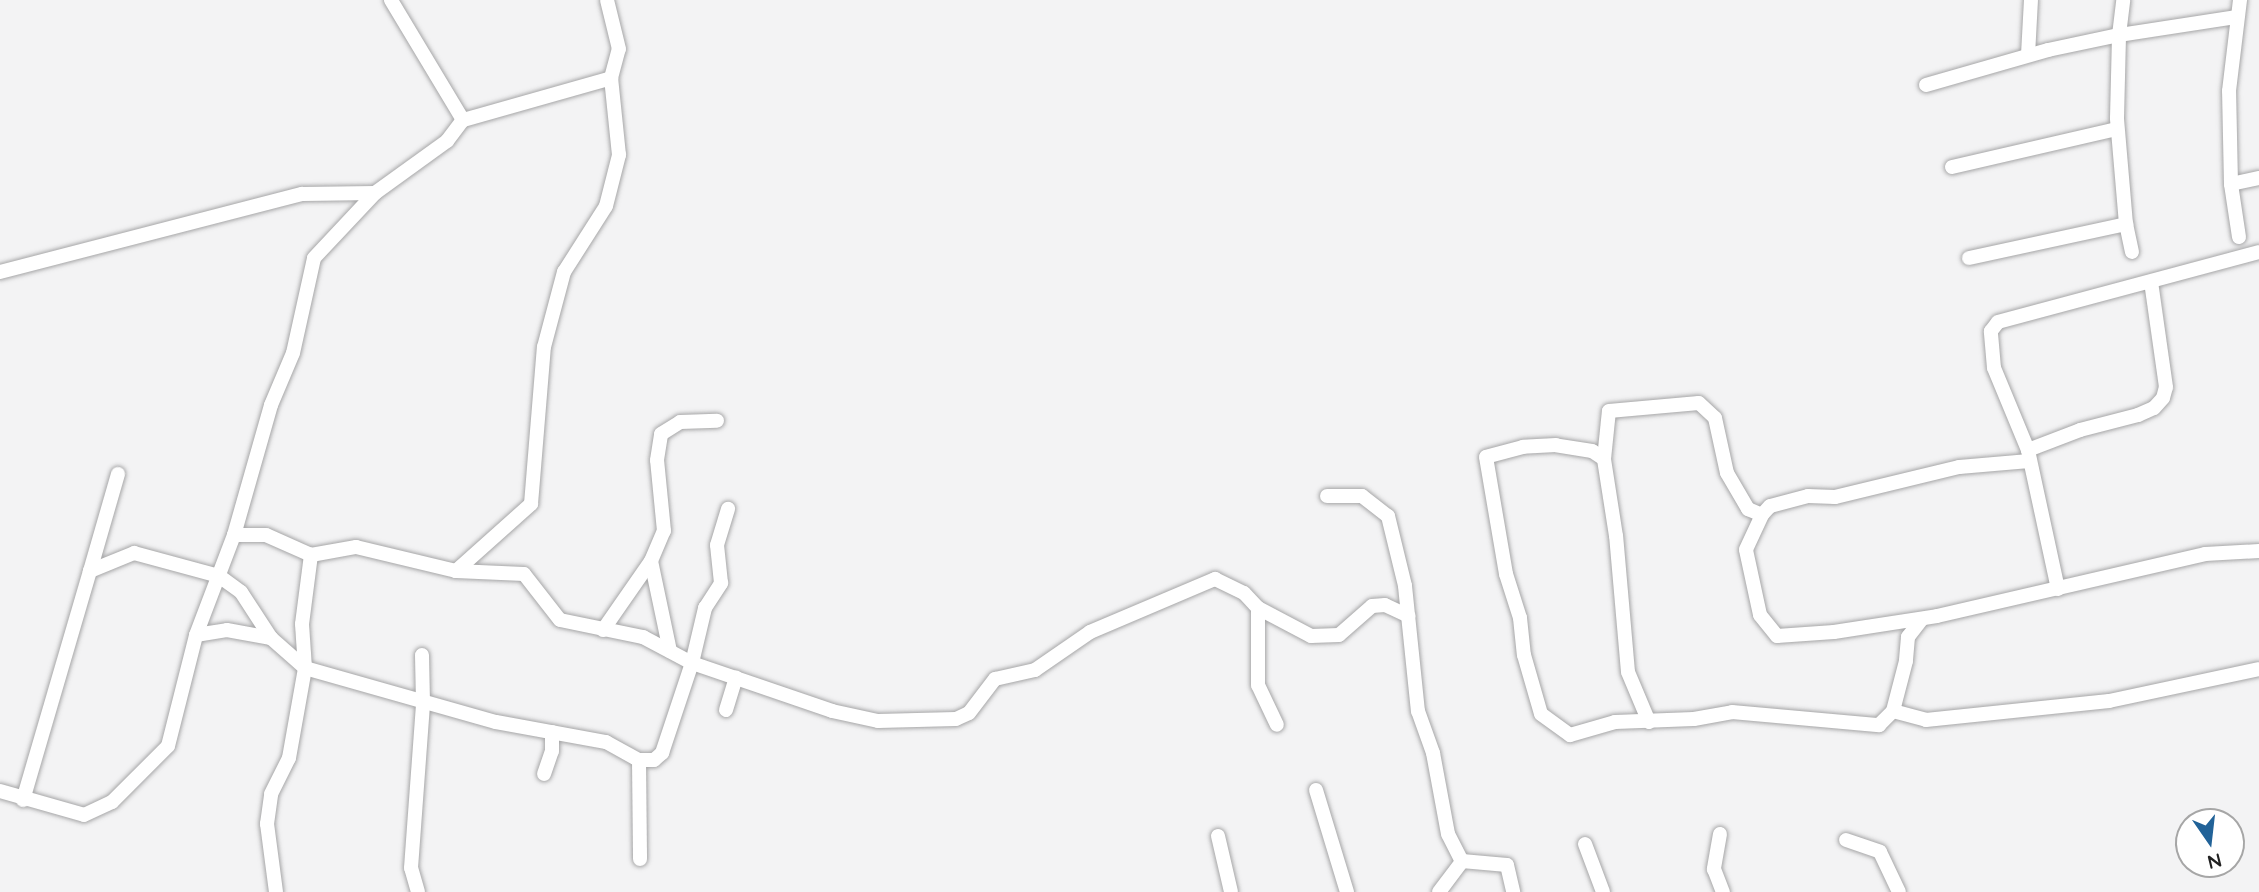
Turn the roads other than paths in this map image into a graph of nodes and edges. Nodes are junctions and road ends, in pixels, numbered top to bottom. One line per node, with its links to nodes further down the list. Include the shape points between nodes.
1 (391, 0): 11 (street)
2 (607, 0): 9 (street, via 619,49)
3 (2031, 0): 8 (street)
4 (2123, 0): 7 (street)
5 (2240, 0): 6 (street)
6 (2237, 17): 7 (street); 15 (street, via 2229,91)
7 (2119, 35): 8 (street); 12 (street)
8 (2028, 55): 10 (street)
9 (611, 78): 11 (street); 36 (street, via 619,155 606,206 564,272 544,347 531,504)
10 (1926, 85)
11 (463, 120): 16 (street, via 447,141)
12 (2118, 129): 13 (street); 17 (street)
13 (1952, 167)
14 (2259, 178): 15 (street)
15 (2231, 184): 18 (street)
16 (375, 193): 22 (street, via 302,194); 31 (street, via 314,258 293,353 271,405)
17 (2126, 224): 19 (street); 21 (street)
18 (2239, 237)
19 (2132, 252)
20 (2259, 252): 23 (street)
21 (1969, 258)
22 (0, 272)
23 (2151, 282): 25 (street, via 2164,398 2138,415 2080,430); 25 (street, via 1998,322 1991,331 1994,368)
24 (717, 422): 34 (street, via 680,422 661,434 657,460 664,531)
25 (2029, 455): 30 (street, via 1835,497 1808,496 1770,506); 38 (street)
26 (1604, 459): 30 (street, via 1609,411 1699,403 1714,418 1727,472 1748,509); 54 (street, via 1628,672); 54 (street, via 1592,451 1556,446 1523,447 1486,457 1506,574 1541,714 1570,735 1615,722)
27 (118, 474): 35 (street)
28 (1327, 495): 40 (street, via 1362,496 1388,516)
29 (729, 509): 47 (street, via 717,545 721,583 705,608)
30 (1762, 515): 41 (street, via 1746,550 1760,615 1777,636)
31 (234, 535): 33 (street, via 266,535); 37 (street)
32 (2259, 551): 38 (street, via 2205,554)
33 (311, 555): 36 (street, via 356,547); 48 (street, via 302,624)
34 (651, 561): 42 (street); 45 (street)
35 (90, 570): 37 (street, via 134,553); 61 (street)
36 (456, 571): 42 (street, via 524,575 560,620)
37 (219, 576): 43 (street); 44 (street, via 241,592)
38 (2059, 589): 41 (street)
39 (1258, 608): 40 (street, via 1311,636 1339,635 1372,606 1385,605); 50 (street, via 1244,593 1214,579 1090,632 1035,670 995,679 969,713 956,719 878,721 832,711); 55 (street, via 1258,685)
40 (1409, 616): 67 (street, via 1418,711 1433,753 1448,834)
41 (1922, 619): 53 (street, via 1908,637)
42 (603, 630): 45 (street, via 643,637)
43 (196, 635): 44 (street, via 227,630); 61 (street, via 168,746 112,802 84,815)
44 (271, 638): 48 (street)
45 (670, 651): 47 (street)
46 (422, 655): 51 (street)
47 (692, 663): 50 (street); 57 (street, via 663,752 654,760)
48 (306, 668): 51 (street); 68 (street, via 289,758 271,794 267,824)
49 (2259, 669): 53 (street, via 2109,701 1926,720)
50 (736, 678): 52 (street)
51 (424, 703): 56 (street); 69 (street, via 411,868)
52 (726, 710)
53 (1893, 711): 54 (street, via 1879,725 1732,712)
54 (1649, 722)
55 (1277, 725)
56 (552, 732): 57 (street, via 606,742); 58 (street, via 552,751)
57 (639, 760): 66 (street)
58 (544, 774)
59 (1316, 790): 71 (street)
60 (0, 791): 61 (street)
61 (23, 800)
62 (1720, 834): 75 (street, via 1713,869)
63 (1218, 836): 70 (street)
64 (1846, 840): 76 (street, via 1880,852)
65 (1585, 844): 74 (street)
66 (640, 859)
67 (1462, 861): 72 (street); 73 (street, via 1507,865)
68 (276, 892)
69 (418, 892)
70 (1231, 892)
71 (1348, 892)
72 (1438, 892)
73 (1513, 892)
74 (1603, 892)
75 (1723, 892)
76 (1899, 892)

